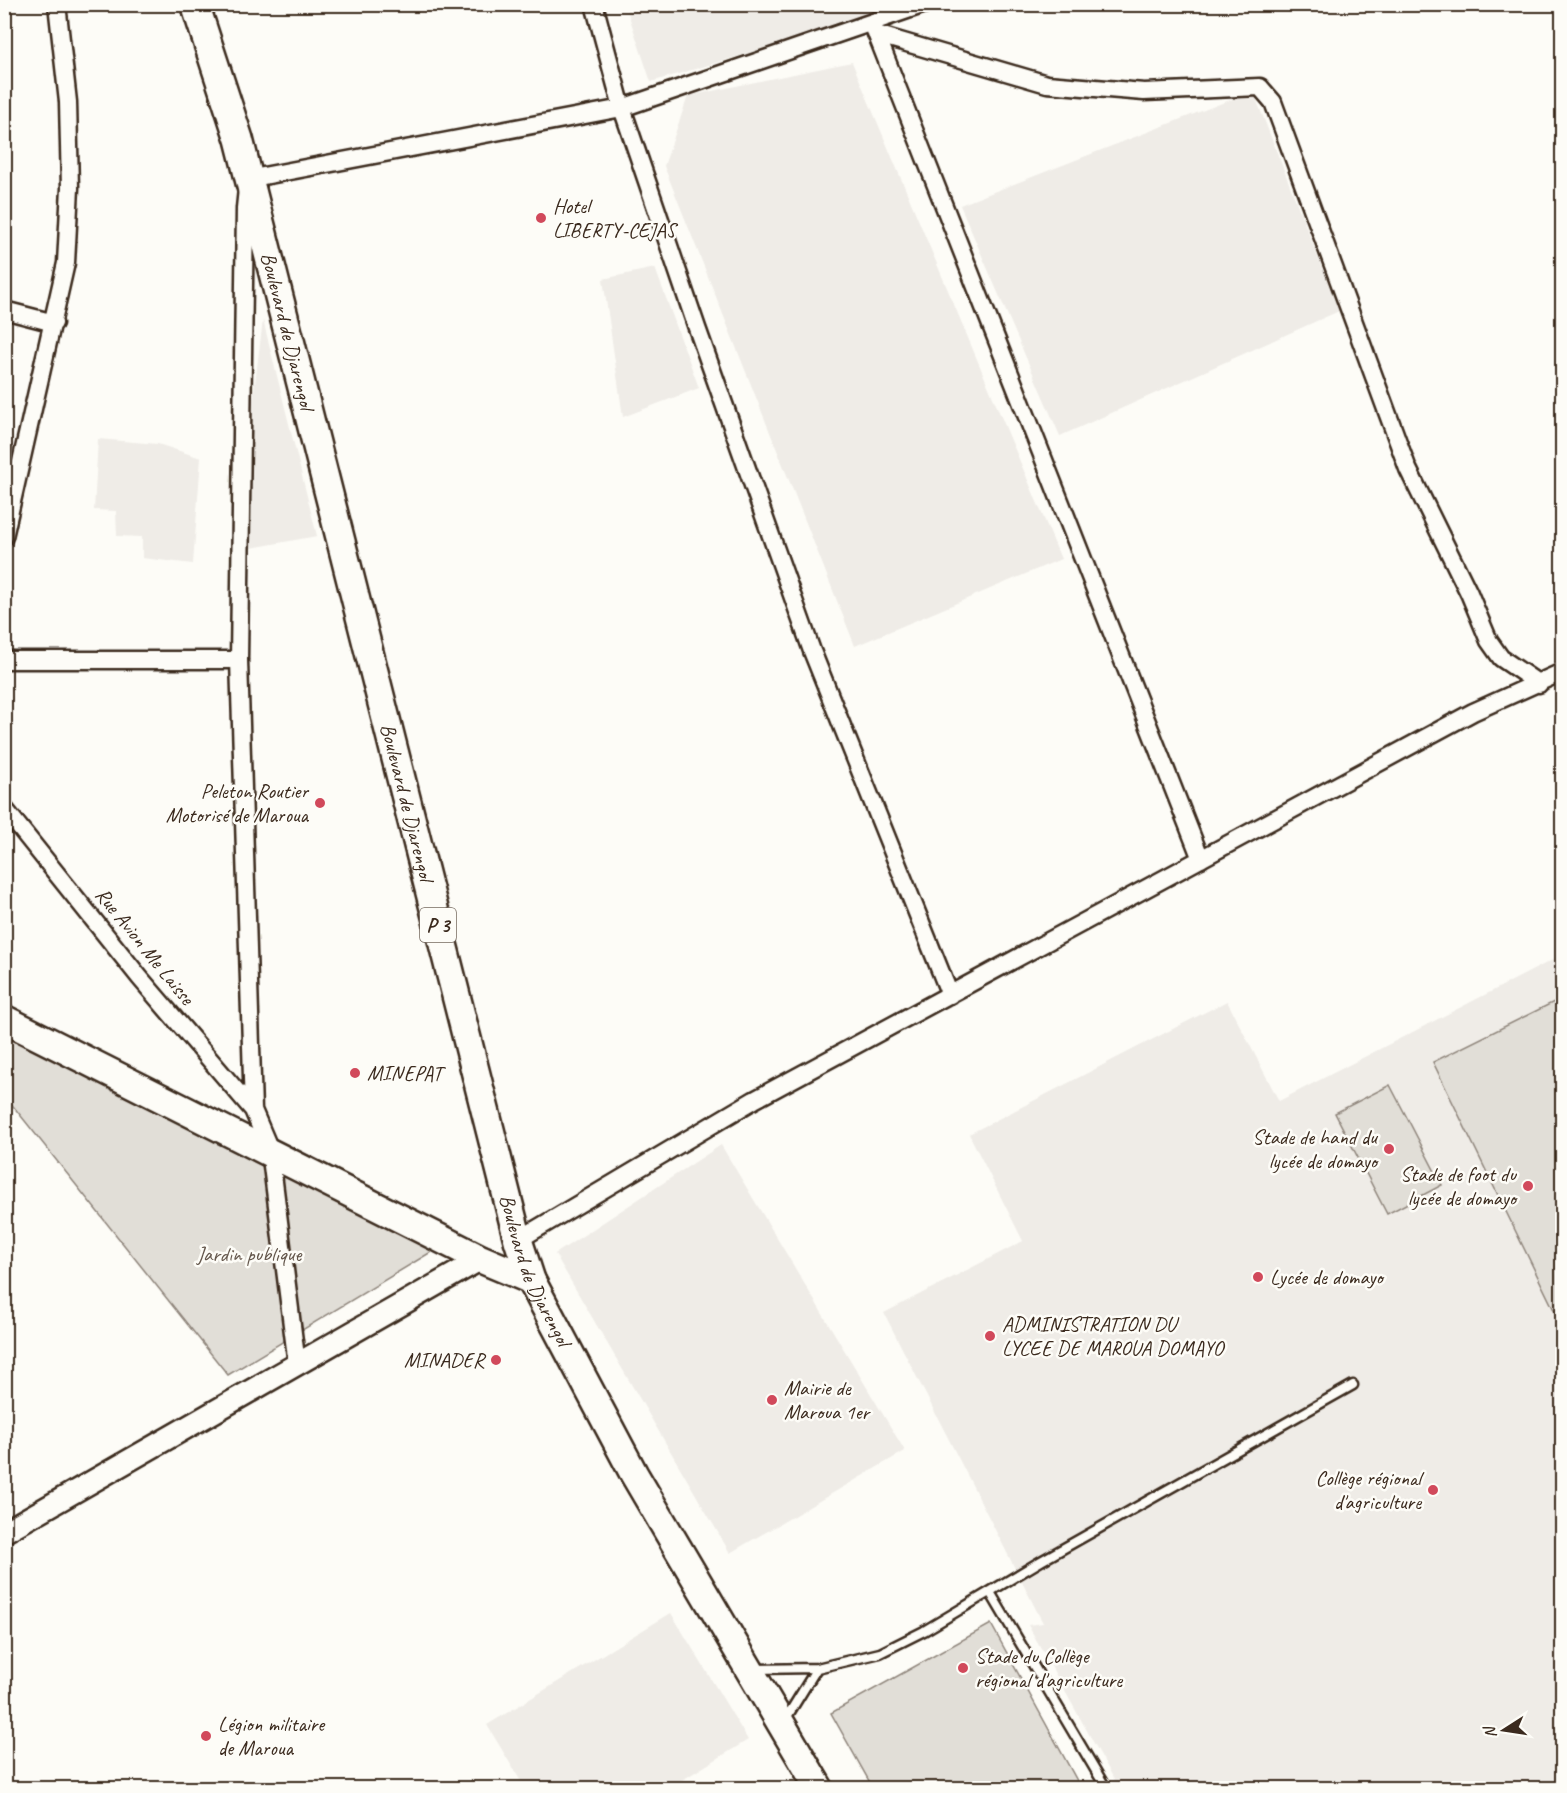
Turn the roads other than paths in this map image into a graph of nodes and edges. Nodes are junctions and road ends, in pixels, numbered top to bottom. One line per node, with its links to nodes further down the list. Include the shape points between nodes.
1 (57, 4): 9 (street, via 68,102 70,188 66,263)
2 (195, 4): 7 (main road, Boulevard de Djarengol / P 3, via 239,138)
3 (594, 4): 6 (street)
4 (925, 4): 5 (street)
5 (874, 28): 6 (street); 14 (street, via 1047,84 1144,92 1260,87 1273,102 1408,469 1432,522 1501,658); 16 (street)
6 (622, 108): 7 (street); 17 (street, via 812,651)
7 (248, 179): 12 (street); 21 (main road, Boulevard de Djarengol / P 3)
8 (4, 310): 9 (street)
9 (54, 323): 10 (street)
10 (4, 537)
11 (4, 660): 12 (street)
12 (239, 660): 19 (street)
13 (1563, 672): 14 (street)
14 (1539, 684): 16 (street, via 1473,712)
15 (4, 808): 19 (street, Rue Avion Me Laisse, via 140,978)
16 (1201, 859): 17 (street)
17 (950, 995): 21 (street, via 754,1100)
18 (4, 1019): 20 (main road)
19 (253, 1110): 20 (street)
20 (270, 1150): 22 (main road); 24 (street)
21 (518, 1240): 23 (main road, Boulevard de Djarengol / P 3)
22 (481, 1259): 23 (main road); 24 (street)
23 (531, 1280): 29 (main road, Boulevard de Djarengol / P 3, via 634,1474)
24 (297, 1365): 26 (street)
25 (1353, 1385): 27 (lane)
26 (4, 1532)
27 (990, 1592): 28 (lane, via 880,1653); 32 (lane)
28 (817, 1668): 29 (lane); 30 (lane)
29 (748, 1669): 30 (main road, Boulevard de Djarengol / P 3)
30 (782, 1725): 31 (main road, Boulevard de Djarengol / P 3)
31 (819, 1788)
32 (1106, 1788)

